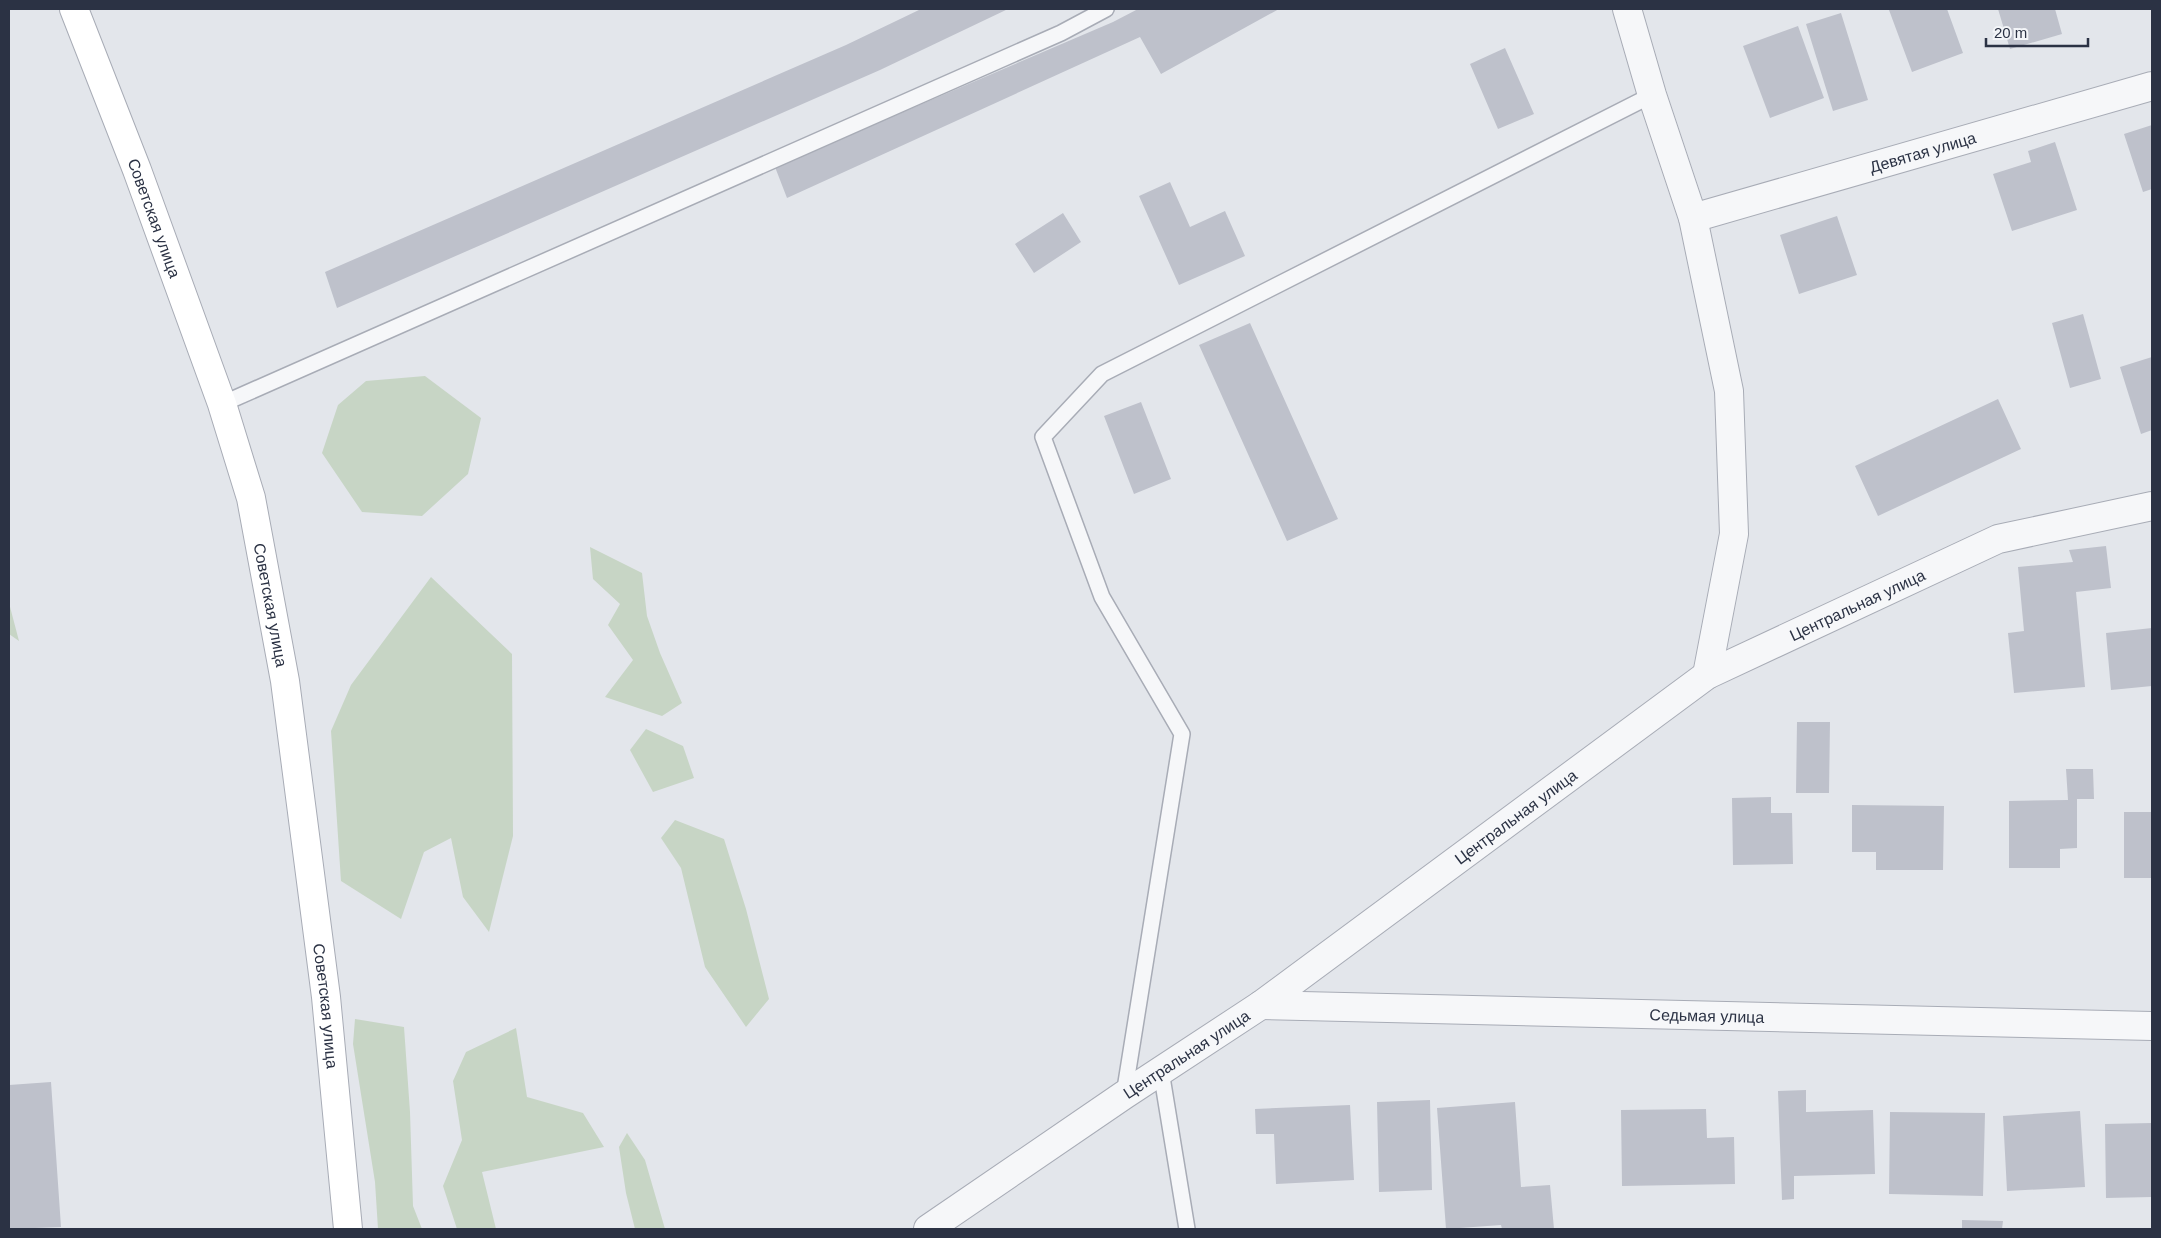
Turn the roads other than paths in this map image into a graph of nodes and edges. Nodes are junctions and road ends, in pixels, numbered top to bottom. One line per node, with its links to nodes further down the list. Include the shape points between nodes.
1 (74, 9): 7 (main road, Советская улица, via 137,170)
2 (1106, 9): 7 (lane, via 1052,37)
3 (1627, 9): 5 (street)
4 (2152, 86): 6 (street, Девятая улица)
5 (1652, 95): 6 (street); 13 (lane, via 1102,374 1043,437 1102,597 1182,734)
6 (1693, 218): 9 (street, via 1729,391 1734,534)
7 (222, 404): 14 (main road, Советская улица, via 252,498 285,681 326,997)
8 (2152, 506): 9 (street, Центральная улица, via 1998,539)
9 (1707, 675): 10 (street, Центральная улица)
10 (1261, 1005): 11 (street, Седьмая улица); 12 (street, Центральная улица)
11 (2152, 1026)
12 (1161, 1071): 13 (street, Центральная улица); 16 (lane)
13 (1124, 1095): 15 (street, Центральная улица)
14 (348, 1229)
15 (928, 1229)
16 (1188, 1229)

